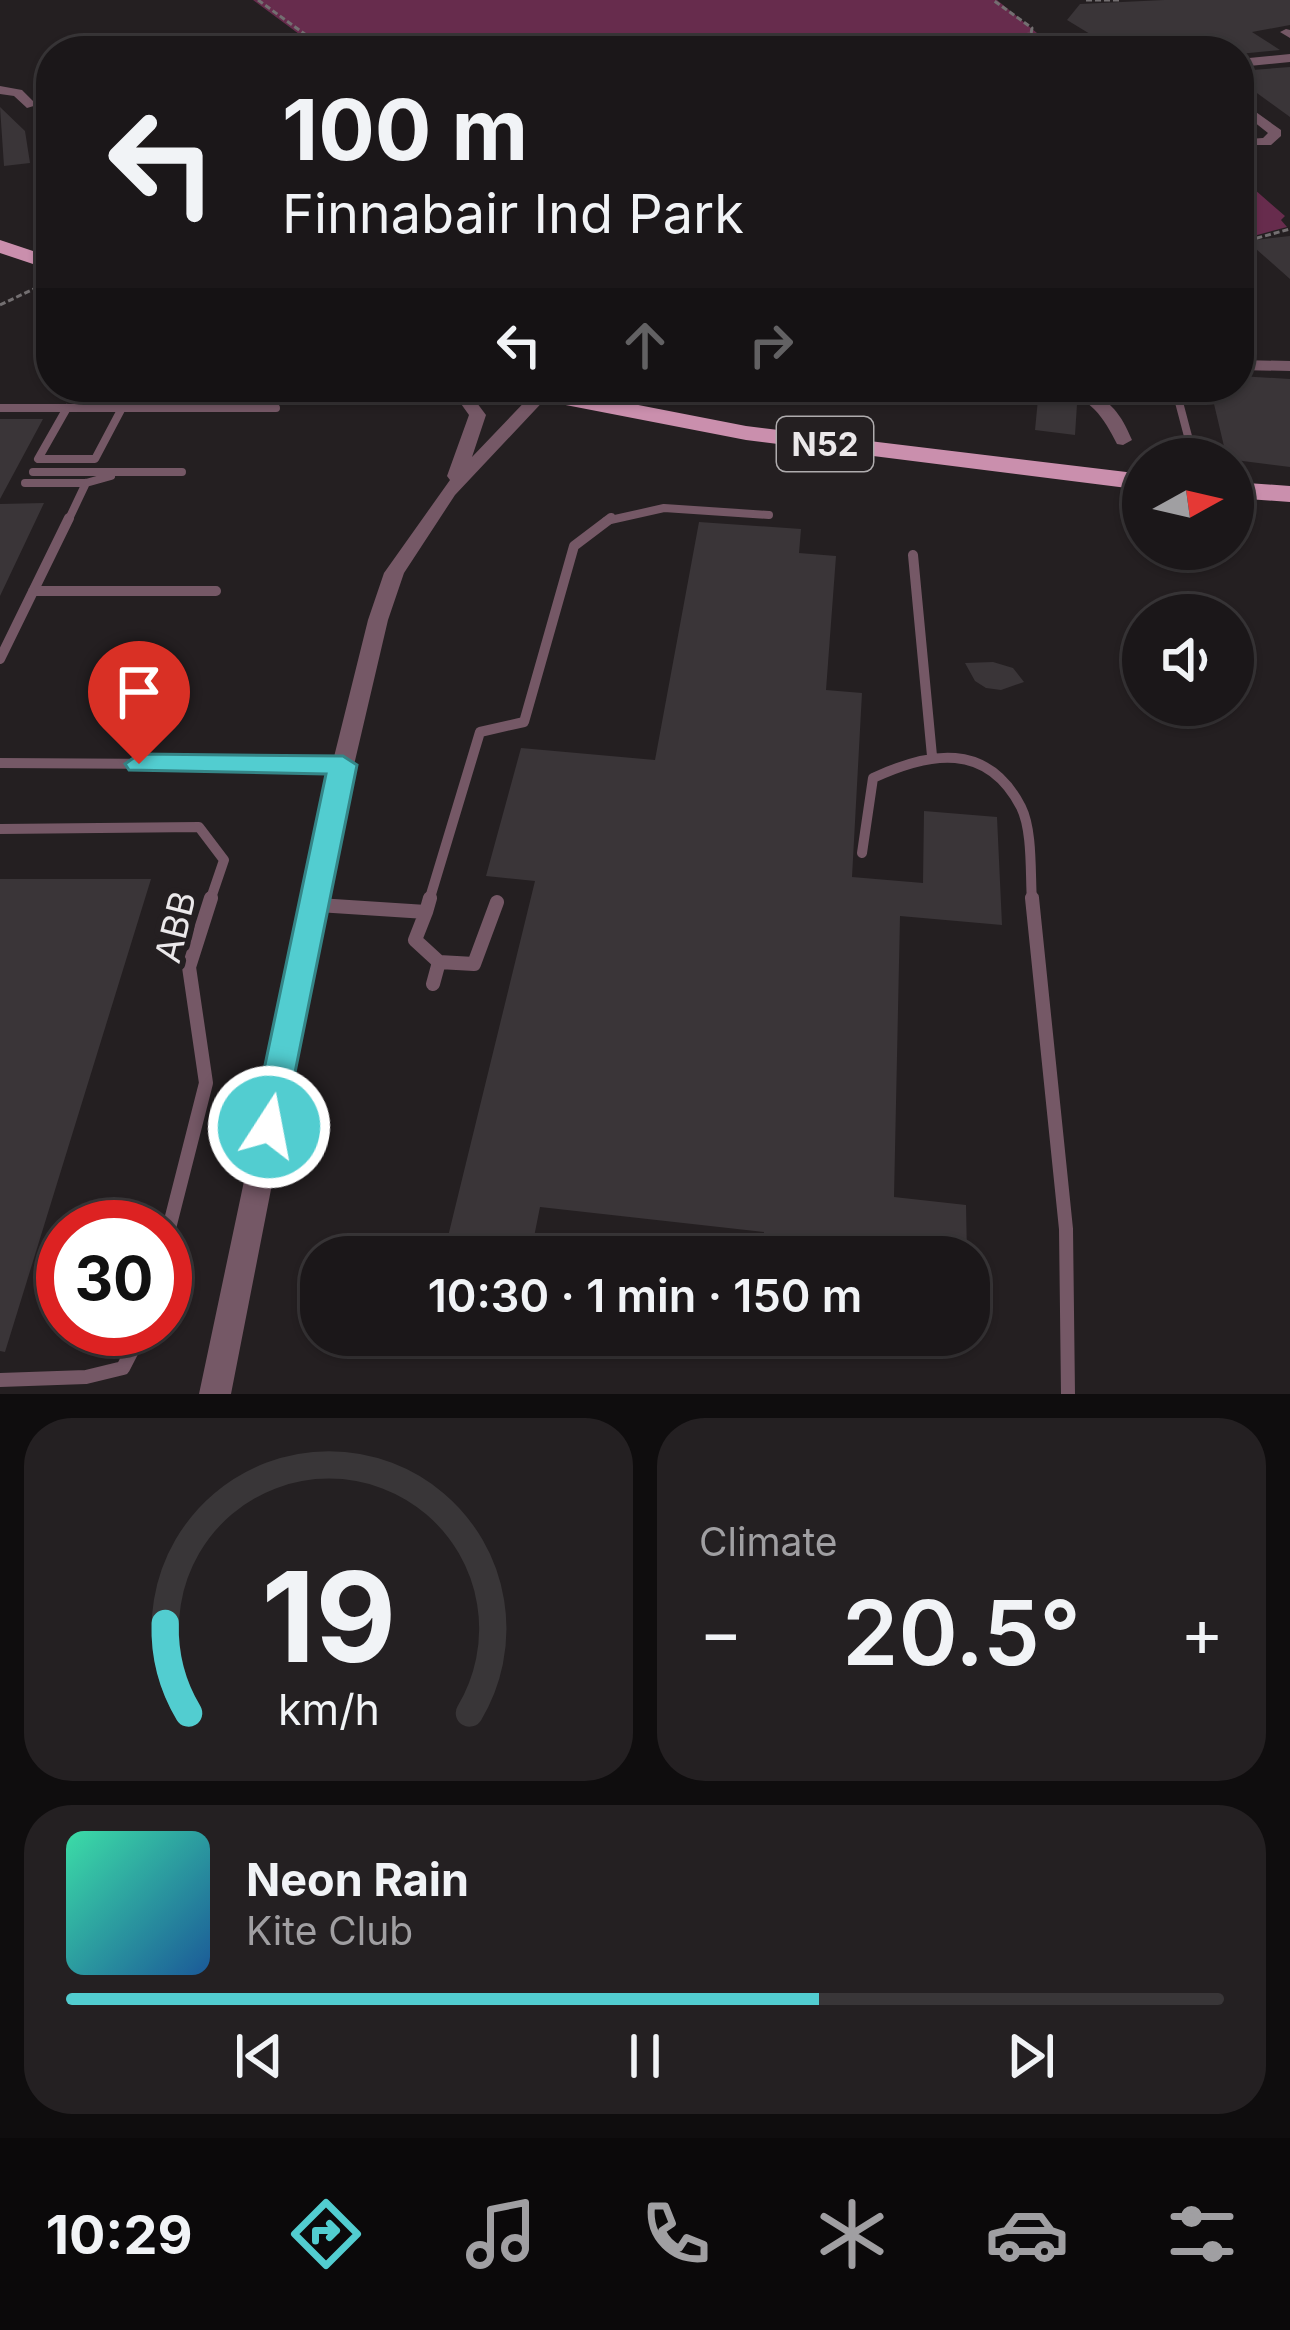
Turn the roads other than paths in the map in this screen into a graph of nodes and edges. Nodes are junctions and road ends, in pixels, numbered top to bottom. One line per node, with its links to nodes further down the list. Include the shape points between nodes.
1 (1290, 58): 2 (street)
2 (1254, 62)
3 (0, 90): 4 (street)
4 (31, 105)
5 (1254, 116): 6 (street, via 1276,133)
6 (1254, 142)
7 (0, 246): 8 (main road)
8 (36, 267)
9 (1254, 365): 10 (street)
10 (1290, 366)
11 (468, 402): 29 (street, via 478,415)
12 (534, 402): 29 (street)
13 (585, 402): 25 (main road, N52, via 768,436)
14 (1098, 402): 20 (street)
15 (1179, 402): 21 (lane)
16 (0, 408): 17 (lane)
17 (67, 408): 18 (lane); 18 (lane, via 38,459 95,459)
18 (122, 408): 19 (lane)
19 (276, 408)
20 (1122, 438)
21 (1188, 438)
22 (33, 472): 23 (lane)
23 (126, 472): 24 (lane); 26 (lane)
24 (182, 472)
25 (1122, 479)
26 (86, 483): 27 (lane); 33 (lane)
27 (25, 484)
28 (1254, 491): 30 (main road)
29 (448, 492): 38 (street, via 394,574)
30 (1290, 494)
31 (770, 515): 43 (lane, via 634,510 586,529 574,546 524,722 480,732)
32 (913, 556): 36 (lane)
33 (33, 591): 34 (lane); 35 (lane)
34 (216, 591)
35 (0, 659)
36 (932, 756): 40 (lane, via 873,778); 50 (lane, via 958,755 999,775 1023,810 1066,1229)
37 (0, 763): 38 (lane)
38 (343, 765): 42 (street)
39 (0, 829): 46 (lane, ABB, via 199,827 224,860 189,967 206,1083)
40 (862, 853)
41 (497, 902): 44 (lane, via 474,964)
42 (315, 904): 43 (lane); 49 (street)
43 (426, 913): 44 (lane, via 416,940)
44 (439, 962): 45 (lane)
45 (433, 984)
46 (176, 1200)
47 (128, 1356): 48 (lane, via 122,1368 86,1377)
48 (0, 1380)
49 (215, 1394)
50 (1069, 1394)

